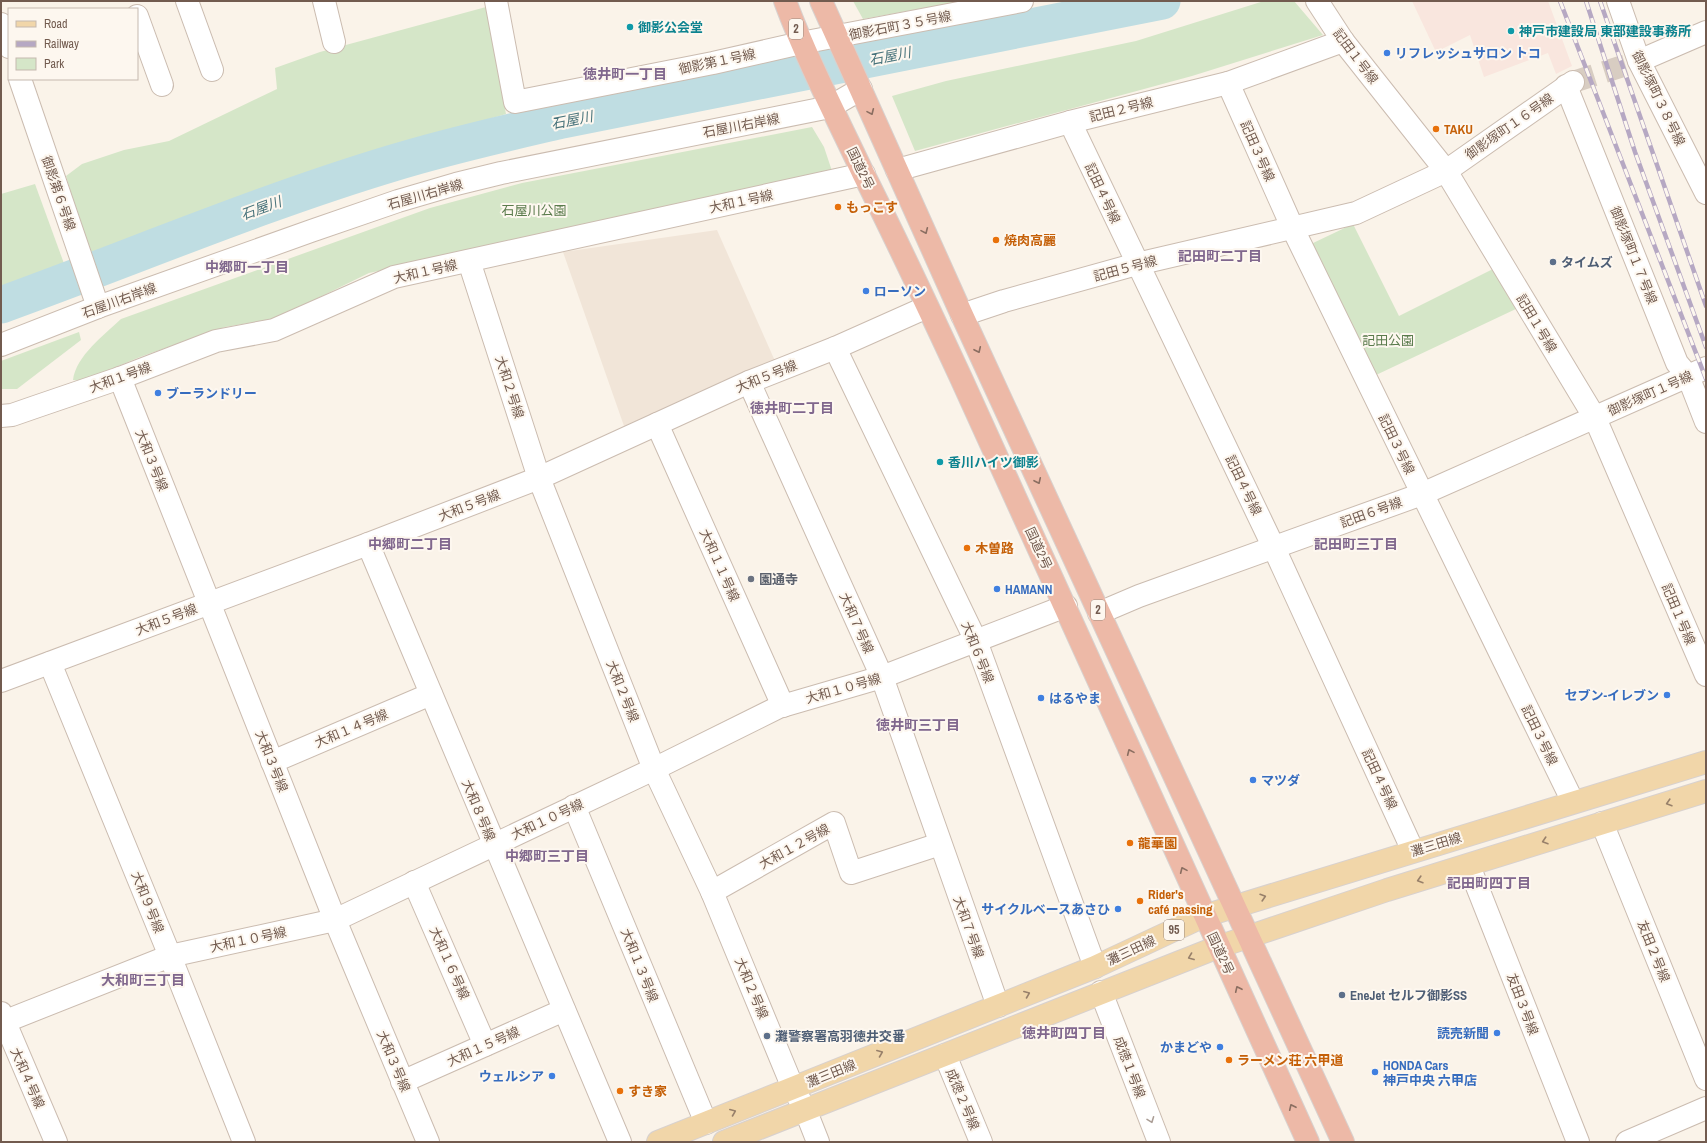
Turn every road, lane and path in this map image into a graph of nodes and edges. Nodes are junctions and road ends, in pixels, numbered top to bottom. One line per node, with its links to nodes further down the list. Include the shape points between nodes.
1 (187, 1): 18 (street)
2 (324, 1): 13 (street)
3 (496, 1): 16 (street, 御影第１号線, via 515,102 713,63)
4 (784, 1): 16 (highway, 国道2号 / 2)
5 (821, 1): 14 (highway, 国道2号 / 2)
6 (1022, 1): 14 (street, 御影石町３５号線)
7 (1317, 1): 12 (street, 記田１号線)
8 (1618, 1): 17 (street, 御影塚町３８号線)
9 (138, 19): 23 (street)
10 (1, 24): 15 (street)
11 (1706, 32): 17 (street)
12 (1343, 41): 20 (street, 記田２号線); 27 (street, 記田１号線)
13 (334, 42)
14 (840, 43): 16 (street, 御影石町３５号線); 21 (highway, 国道2号 / 2)
15 (8, 44)
16 (804, 50): 24 (highway, 国道2号 / 2)
17 (1639, 61): 29 (street, 御影塚町３８号線)
18 (212, 70)
19 (20, 80): 33 (street, 御影第６号線)
20 (1228, 82): 25 (street, 記田２号線); 30 (street, 記田３号線)
21 (858, 83): 24 (street, 石屋川右岸線); 26 (highway, 国道2号 / 2, one-way to 26)
22 (1569, 84): 27 (street, 御影塚町１６号線); 38 (street, 御影塚町１７号線, via 1677,363)
23 (162, 85)
24 (830, 107): 28 (highway, 国道2号 / 2); 33 (street, 石屋川右岸線, via 509,171 456,184 390,203)
25 (1070, 122): 26 (street, 記田２号線); 32 (street, 記田４号線)
26 (897, 170): 35 (highway, 国道2号 / 2, one-way to 35)
27 (1446, 171): 30 (street, 記田５号線, via 1356,213); 42 (street, 記田１号線)
28 (864, 174): 31 (street, 大和１号線); 34 (highway, 国道2号 / 2)
29 (1703, 179)
30 (1293, 229): 32 (street, 記田５号線); 46 (street, 記田３号線)
31 (469, 261): 39 (street, 大和１号線, via 394,277 274,330 216,341); 45 (street, 大和２号線)
32 (1137, 264): 35 (street, 記田５号線, via 1004,301); 48 (street, 記田４号線)
33 (98, 307): 36 (street, 石屋川右岸線)
34 (927, 307): 37 (street, 大和５号線); 50 (highway, 国道2号 / 2)
35 (962, 316): 51 (highway, 国道2号 / 2, one-way to 51)
36 (1, 345)
37 (835, 348): 40 (street, 大和５号線); 52 (street, 大和６号線)
38 (1697, 372): 42 (street, 御影塚町１号線); 43 (street, 御影塚町１７号線)
39 (120, 378): 41 (street, 大和１号線, via 12,415); 49 (street, 大和３号線)
40 (749, 382): 44 (street, 大和５号線); 55 (street, 大和７号線)
41 (1, 416)
42 (1595, 418): 46 (street, 記田６号線); 54 (street, 記田１号線)
43 (1706, 422)
44 (657, 424): 45 (street, 大和５号線); 58 (street, 大和１１号線)
45 (539, 478): 47 (street, 大和５号線); 61 (street, 大和２号線)
46 (1422, 494): 48 (street, 記田６号線); 63 (street, 記田３号線)
47 (368, 544): 49 (street, 大和５号線); 57 (street, 大和８号線)
48 (1274, 548): 51 (street, 記田６号線, via 1139,596); 68 (street, 記田４号線)
49 (209, 603): 53 (street, 大和５号線); 59 (street, 大和３号線)
50 (1066, 606): 52 (street, 大和１０号線); 73 (highway, 国道2号 / 2, one-way to 50)
51 (1099, 613): 72 (highway, 国道2号 / 2)
52 (976, 641): 55 (street, 大和１０号線); 78 (street, 大和６号線)
53 (50, 663): 56 (street, 大和５号線); 77 (street, 大和９号線)
54 (1706, 675)
55 (882, 677): 58 (street, 大和１０号線); 67 (street, 大和７号線)
56 (1, 680)
57 (431, 694): 59 (street, 大和１４号線); 66 (street, 大和８号線)
58 (783, 706): 61 (street, 大和１０号線)
59 (272, 762): 74 (street, 大和３号線)
60 (1706, 762): 63 (main road, 灘三田線 / 95)
61 (654, 769): 64 (street, 大和１０号線); 71 (street, 大和２号線)
62 (1706, 791): 65 (main road, 灘三田線 / 95, one-way to 65)
63 (1573, 802): 68 (main road, 灘三田線 / 95)
64 (574, 806): 66 (street, 大和１０号線); 90 (street, 大和１３号線)
65 (1602, 823): 69 (main road, 灘三田線 / 95, one-way to 69); 85 (street, 友田２号線)
66 (493, 844): 70 (street, 大和１０号線); 81 (street, 大和８号線)
67 (940, 844): 71 (street, 大和１２号線, via 851,873 834,823); 80 (street, 大和７号線)
68 (1413, 851): 72 (main road, 灘三田線 / 95, one-way to 68)
69 (1469, 866): 75 (main road, 灘三田線 / 95, one-way to 75, via 1387,890); 102 (street, 友田３号線)
70 (414, 882): 74 (street, 大和１０号線); 83 (street, 大和１６号線)
71 (712, 892): 87 (street, 大和２号線)
72 (1236, 906): 73 (main road, 灘三田線 / 95); 75 (highway, 国道2号 / 2)
73 (1204, 916): 76 (highway, 国道2号 / 2); 78 (main road, 灘三田線 / 95)
74 (335, 920): 77 (street, 大和１０号線); 86 (street, 大和３号線)
75 (1249, 937): 76 (main road, 灘三田線 / 95); 101 (highway, 国道2号 / 2)
76 (1218, 947): 79 (main road, 灘三田線 / 95, one-way to 79); 100 (highway, 国道2号 / 2, one-way to 76)
77 (170, 956): 82 (street, 大和１０号線); 92 (street, 大和９号線)
78 (1095, 967): 80 (main road, 灘三田線 / 95, one-way to 78)
79 (1101, 992): 84 (main road, 灘三田線 / 95); 99 (street, 成徳１号線, one-way to 99)
80 (998, 1006): 87 (main road, 灘三田線 / 95, one-way to 80)
81 (564, 1010): 83 (street, 大和１５号線); 94 (street, 大和８号線)
82 (2, 1019): 91 (street, 大和４号線)
83 (485, 1045): 86 (street, 大和１５号線)
84 (945, 1055): 89 (main road, 灘三田線 / 95); 98 (street, 成徳２号線)
85 (1706, 1079)
86 (402, 1082): 93 (street, 大和３号線)
87 (793, 1088): 89 (street, 大和２号線); 90 (main road, 灘三田線 / 95, one-way to 87)
88 (1706, 1108): 103 (street)
89 (805, 1109): 96 (main road, 灘三田線 / 95); 97 (street, 大和２号線)
90 (706, 1123): 95 (main road, 灘三田線 / 95)
91 (56, 1142)
92 (244, 1142)
93 (428, 1142)
94 (620, 1142)
95 (658, 1142)
96 (724, 1142)
97 (818, 1142)
98 (982, 1142)
99 (1159, 1142)
100 (1308, 1142)
101 (1343, 1142)
102 (1578, 1142)
103 (1627, 1142)

